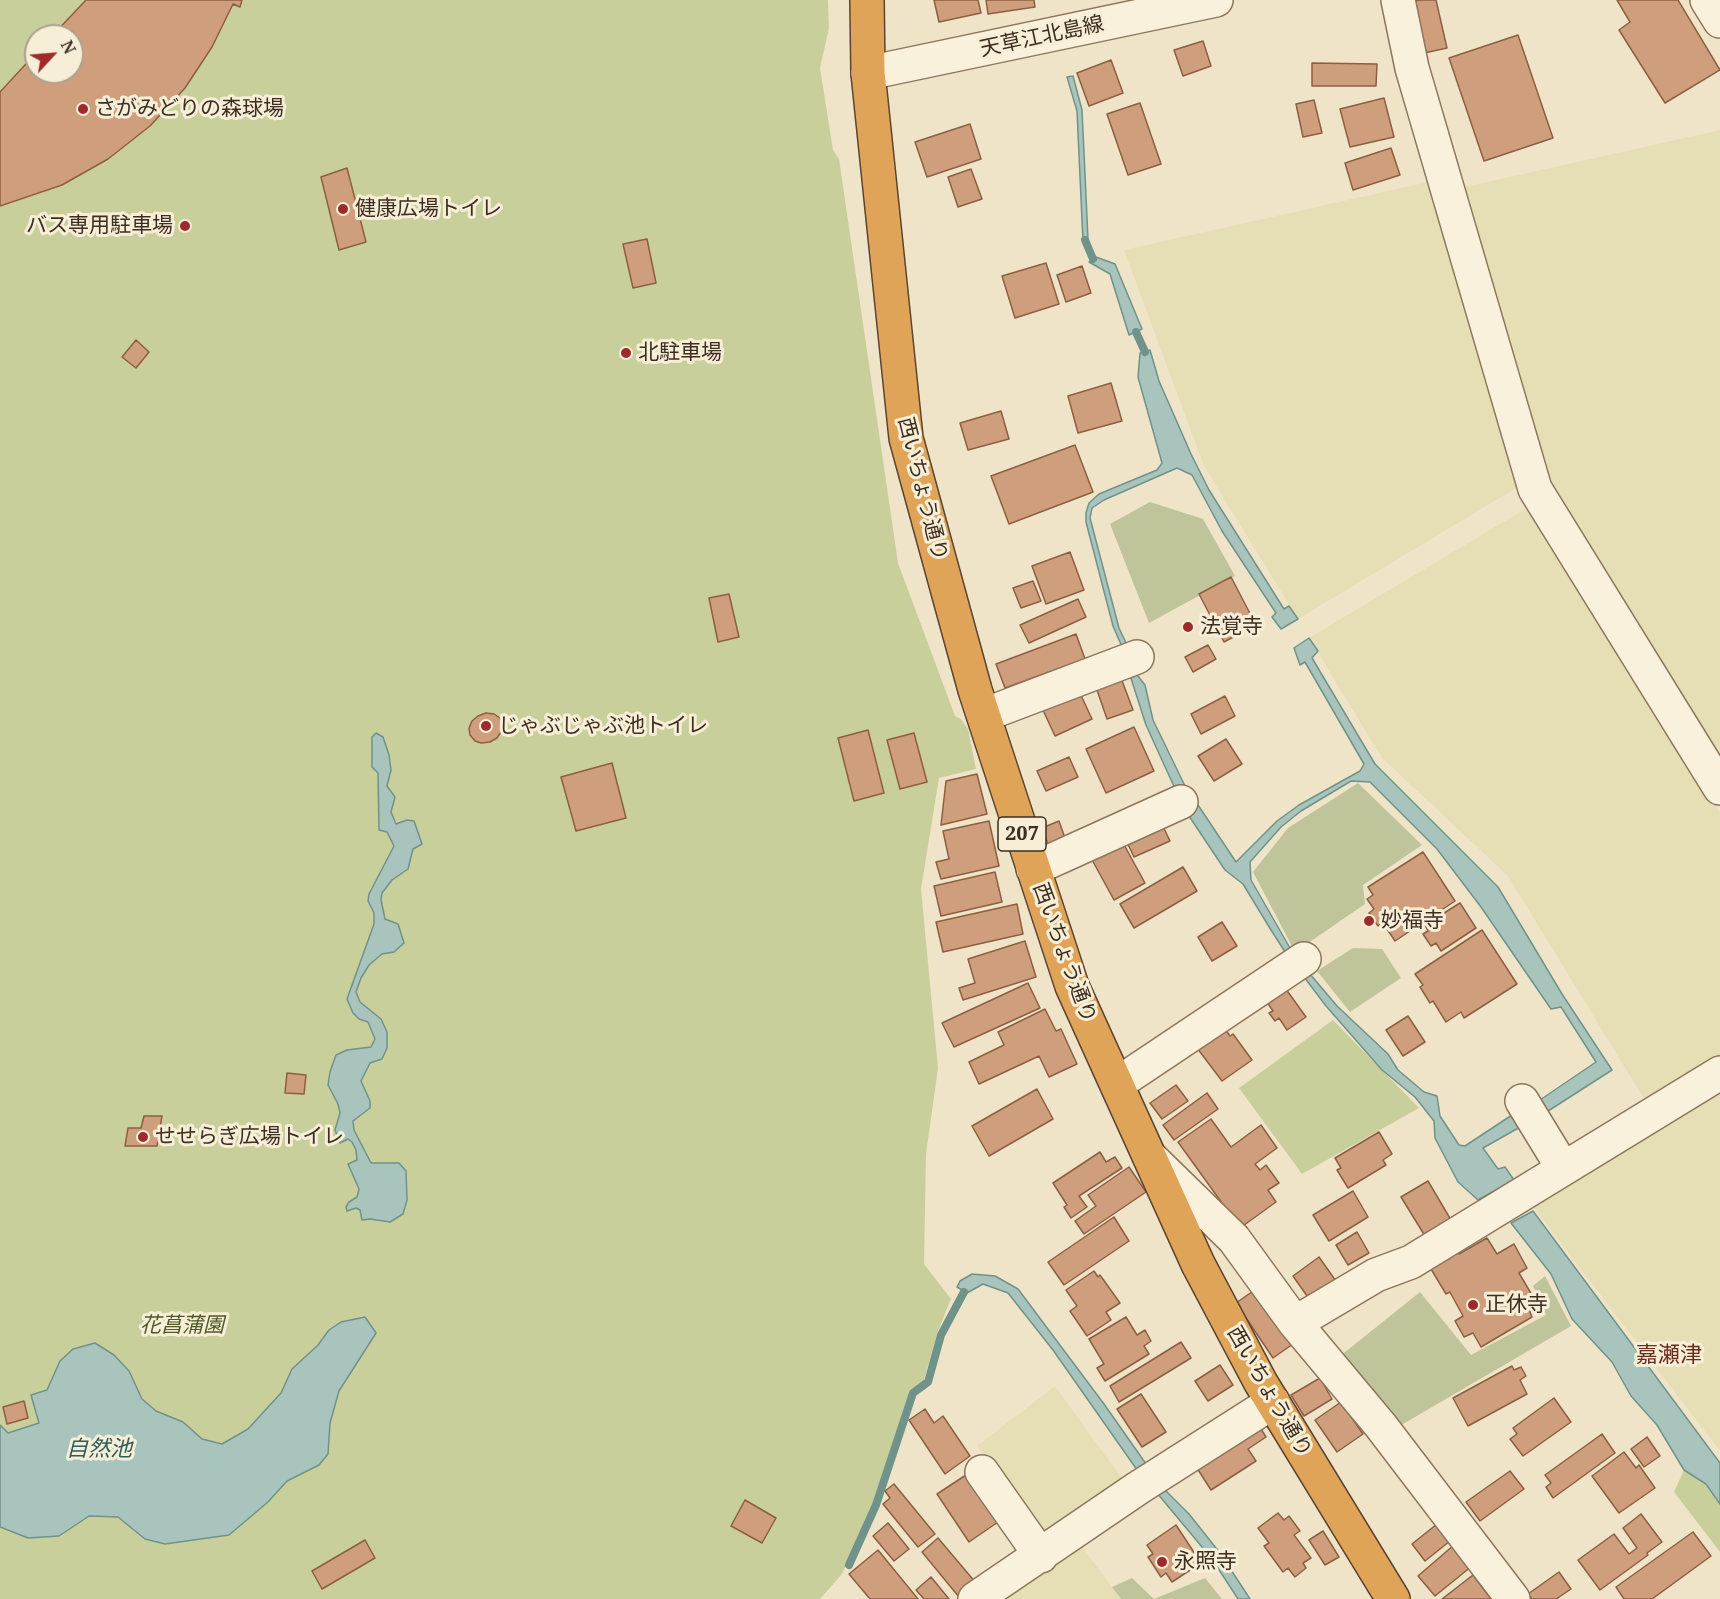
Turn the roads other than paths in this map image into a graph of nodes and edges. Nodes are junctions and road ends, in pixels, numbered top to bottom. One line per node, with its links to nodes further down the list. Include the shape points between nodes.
1 (867, 0): 6 (highway, 西いちょう通り / 207)
2 (1216, 0): 6 (street, 天草江北島線)
3 (1398, 0): 9 (street, via 1412,68 1535,489)
4 (1707, 0): 5 (street)
5 (1720, 21)
6 (868, 73): 8 (highway, 西いちょう通り / 207, via 906,438)
7 (1130, 659): 8 (street)
8 (984, 715): 11 (highway, 西いちょう通り / 207)
9 (1720, 788)
10 (1181, 802): 11 (street)
11 (1034, 869): 14 (highway, 西いちょう通り / 207, via 1072,986)
12 (1298, 963): 14 (street)
13 (1720, 1073): 17 (street)
14 (1117, 1084): 16 (highway, 西いちょう通り / 207)
15 (1528, 1112): 17 (street)
16 (1149, 1156): 18 (street, via 1234,1239); 19 (highway, 西いちょう通り / 207, via 1198,1264)
17 (1563, 1168): 18 (street, via 1411,1262 1376,1275)
18 (1295, 1323): 24 (street, via 1381,1426)
19 (1273, 1402): 21 (street, via 1138,1488); 23 (highway, 西いちょう通り / 207)
20 (982, 1472): 21 (street)
21 (1041, 1556): 22 (street)
22 (975, 1599)
23 (1393, 1599)
24 (1514, 1599)

